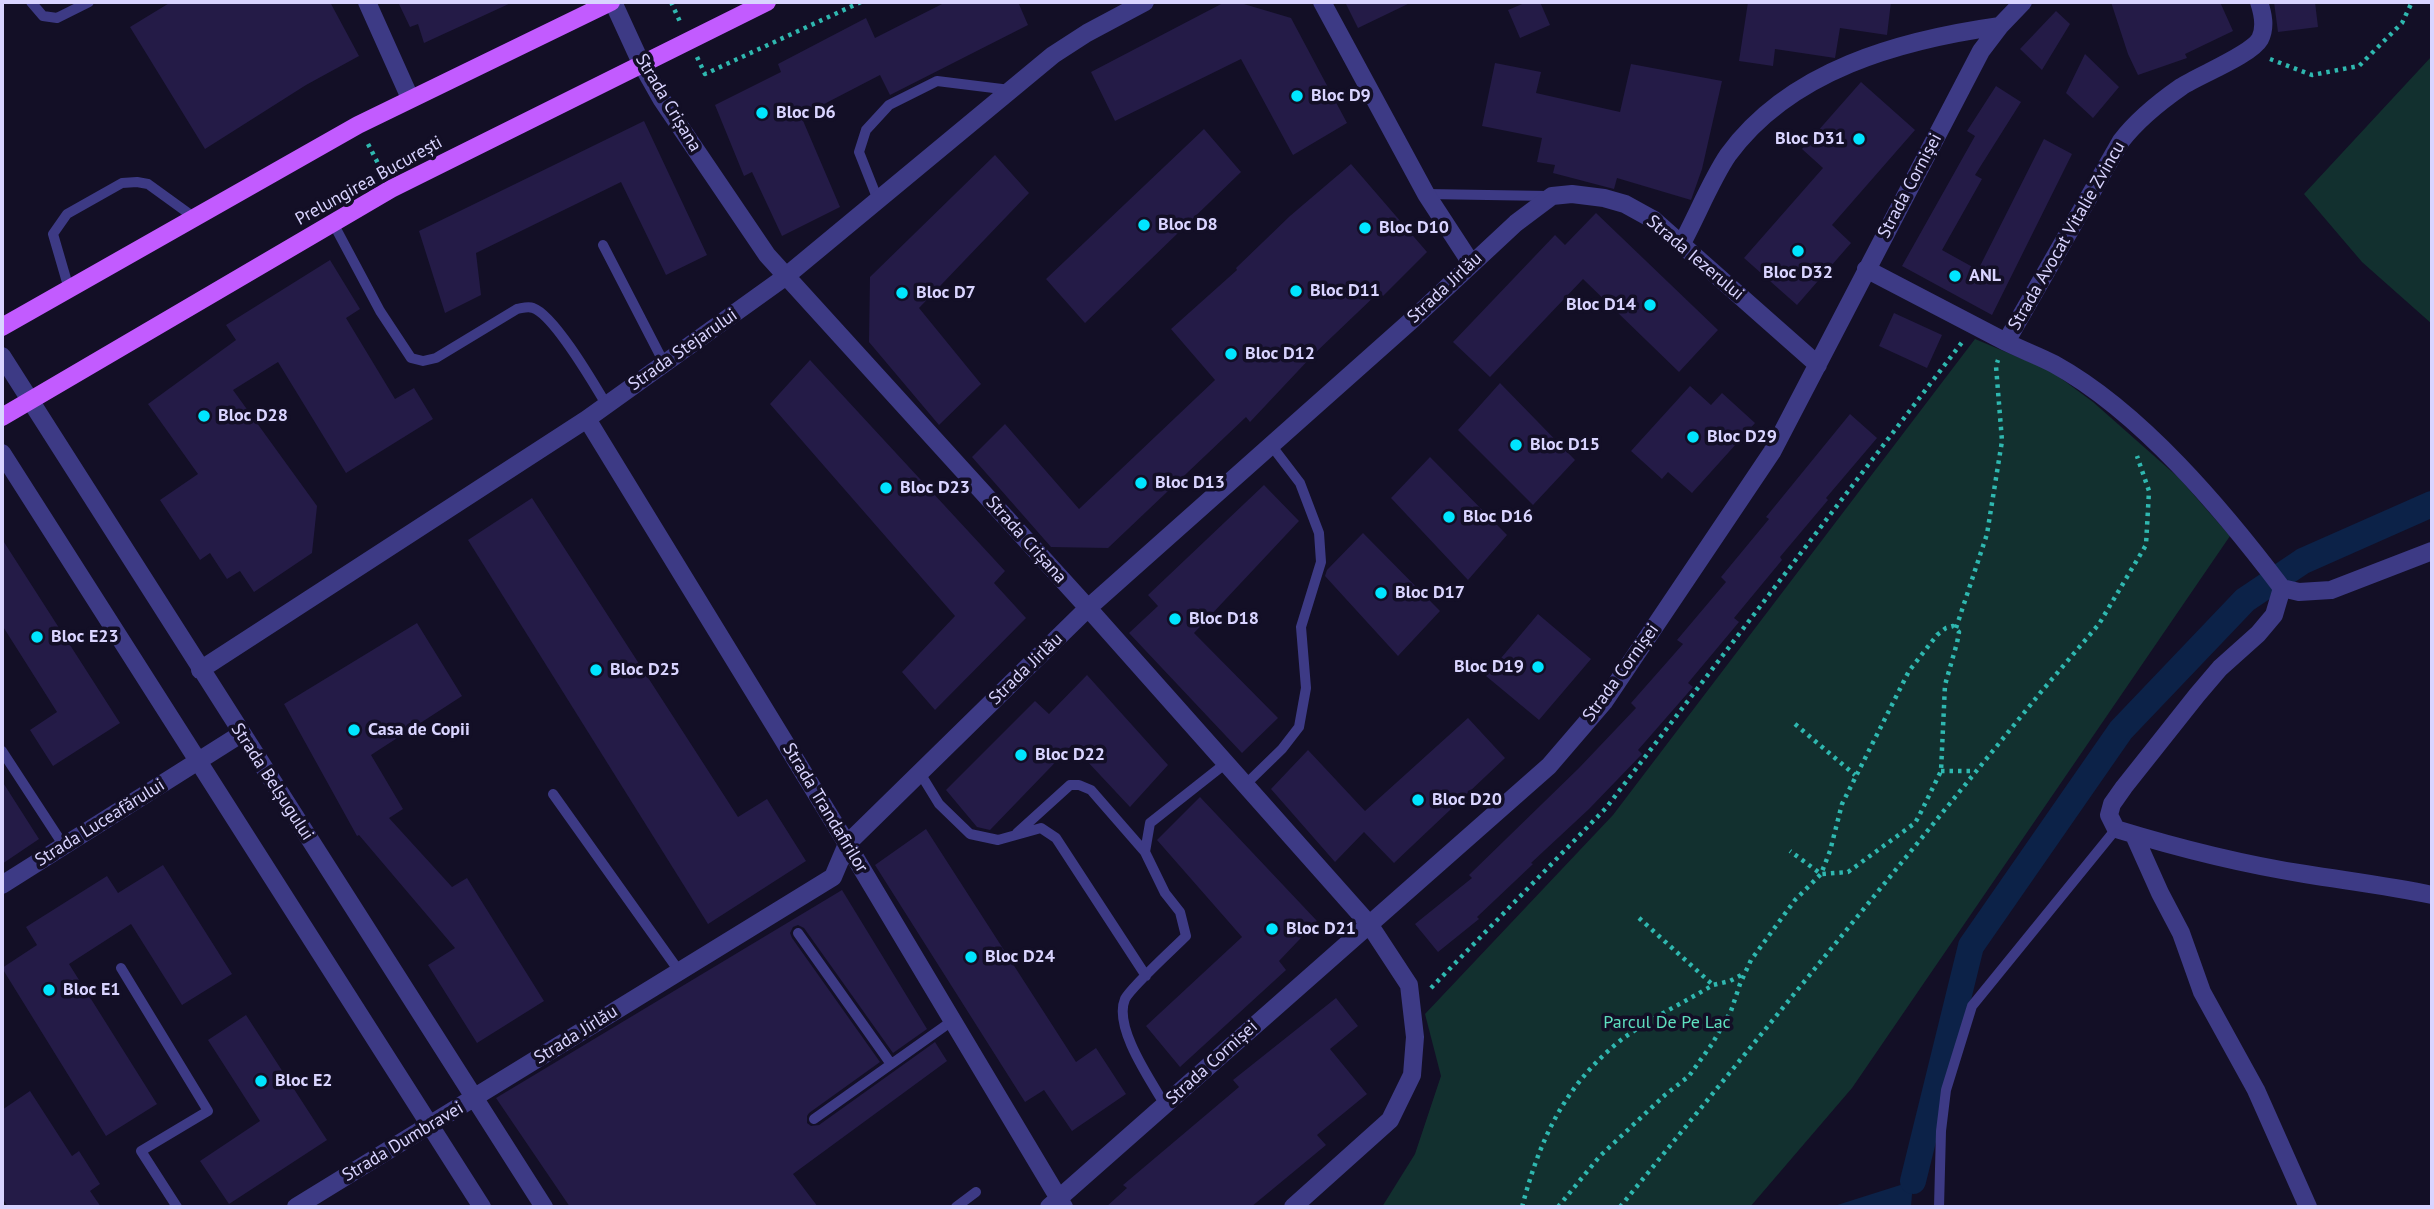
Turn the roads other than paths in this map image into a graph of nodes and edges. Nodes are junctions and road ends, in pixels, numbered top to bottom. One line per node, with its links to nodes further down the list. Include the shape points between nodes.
1 (31, 2): 2 (lane, via 43,16 57,18)
2 (89, 2)
3 (367, 2): 13 (street)
4 (612, 2): 11 (street, Strada Crișana); 13 (main road)
5 (767, 2): 11 (main road, Prelungirea București)
6 (1145, 2): 12 (street, Strada Stejarului, via 1053,55)
7 (1322, 2): 14 (street)
8 (2022, 2): 10 (street, Strada Cornișei)
9 (2259, 2): 26 (street, Strada Avocat Vitalie Zvincu, via 2263,14 2259,40 2184,86 2137,121 2121,141)
10 (2000, 26): 20 (street, via 1926,39 1834,71 1797,90 1761,117 1727,157); 22 (street, Strada Cornișei, via 1981,51)
11 (641, 63): 18 (main road, Prelungirea București); 23 (street, Strada Crișana)
12 (1010, 90): 16 (street, Strada Stejarului); 16 (lane, via 937,81 889,105 866,130 859,152)
13 (410, 98): 17 (main road)
14 (1426, 194): 15 (lane, Strada Iezerului); 21 (street)
15 (1552, 196): 20 (street, Strada Iezerului, via 1573,194 1625,204 1654,220); 21 (street, Strada Jirlău)
16 (878, 200): 23 (street, Strada Stejarului)
17 (195, 218): 24 (main road); 24 (lane, via 148,184 122,183 67,214 54,234)
18 (333, 223): 30 (main road, Prelungirea București); 31 (lane, via 411,358 436,358 517,309 531,307 554,326)
19 (603, 245): 28 (lane)
20 (1681, 245): 29 (street, Strada Iezerului)
21 (1471, 263): 34 (street, Strada Jirlău)
22 (1866, 270): 26 (street, Strada Avocat Vitalie Zvincu); 29 (street, Strada Cornișei)
23 (785, 277): 28 (street, Strada Stejarului); 38 (street, Strada Crișana)
24 (69, 289): 25 (main road)
25 (2, 327)
26 (2006, 342): 37 (street, via 2098,393 2141,430 2209,496)
27 (2, 356): 30 (street, Strada Belșugului)
28 (664, 363): 31 (street, Strada Stejarului)
29 (1818, 365): 55 (street, Strada Cornișei, via 1772,452 1604,702 1549,766)
30 (31, 400): 32 (main road, Prelungirea București); 39 (street, Strada Belșugului)
31 (606, 404): 33 (street, Strada Stejarului)
32 (2, 418)
33 (587, 419): 39 (street, Strada Stejarului); 50 (street, Strada Trandafirilor)
34 (1271, 445): 38 (street, Strada Jirlău); 45 (lane, via 1300,483 1319,533 1321,562 1301,627 1306,688 1299,727)
35 (2, 453): 42 (street)
36 (2432, 551): 37 (street, via 2331,590)
37 (2282, 588): 47 (street, via 2274,615 2220,668 2112,804 2109,815)
38 (1088, 608): 43 (street, Strada Crișana); 44 (street, Strada Jirlău)
39 (201, 670): 40 (street, Strada Belșugului)
40 (241, 734): 42 (street, Strada Luceafărului); 62 (street, Strada Belșugului)
41 (2, 751): 51 (lane)
42 (199, 761): 51 (street, Strada Luceafărului); 65 (street)
43 (1226, 763): 45 (street, Strada Crișana); 52 (lane, via 1150,823)
44 (920, 773): 48 (lane, via 939,804 970,834 998,840); 50 (street, Strada Jirlău)
45 (1245, 785): 55 (street, Strada Crișana)
46 (553, 794): 58 (lane)
47 (2116, 829): 49 (street); 74 (lane, via 1972,1006 1946,1090)
48 (1016, 834): 52 (lane, via 1070,785 1079,785 1091,790); 59 (lane, via 1041,828 1056,838)
49 (2134, 835): 54 (street, via 2232,860); 75 (street, via 2181,933 2202,992 2256,1090)
50 (847, 844): 58 (street, Strada Jirlău, via 833,877); 60 (street, Strada Trandafirilor)
51 (64, 846): 53 (street, Strada Luceafărului)
52 (1145, 852): 59 (lane, via 1180,912 1186,936)
53 (2, 885)
54 (2432, 895)
55 (1369, 924): 63 (street, Strada Cornișei); 73 (street, Strada Crișana, via 1409,985 1415,1037 1412,1075 1390,1120)
56 (798, 933): 61 (lane)
57 (121, 968): 68 (lane, via 208,1111 141,1151)
58 (679, 971): 62 (street, Strada Jirlău)
59 (1146, 976): 63 (lane, via 1125,999 1122,1019 1133,1049)
60 (952, 1021): 61 (lane); 67 (street, Strada Trandafirilor)
61 (891, 1064): 64 (lane)
62 (474, 1099): 65 (street, Strada Dumbravei); 71 (street, Strada Belșugului)
63 (1165, 1105): 67 (street, Strada Cornișei)
64 (814, 1119)
65 (430, 1125): 69 (street, Strada Dumbravei); 70 (street)
66 (976, 1192): 72 (lane)
67 (1057, 1205)
68 (177, 1207)
69 (296, 1207)
70 (482, 1207)
71 (544, 1207)
72 (956, 1207)
73 (1293, 1207)
74 (1939, 1207)
75 (2308, 1207)

